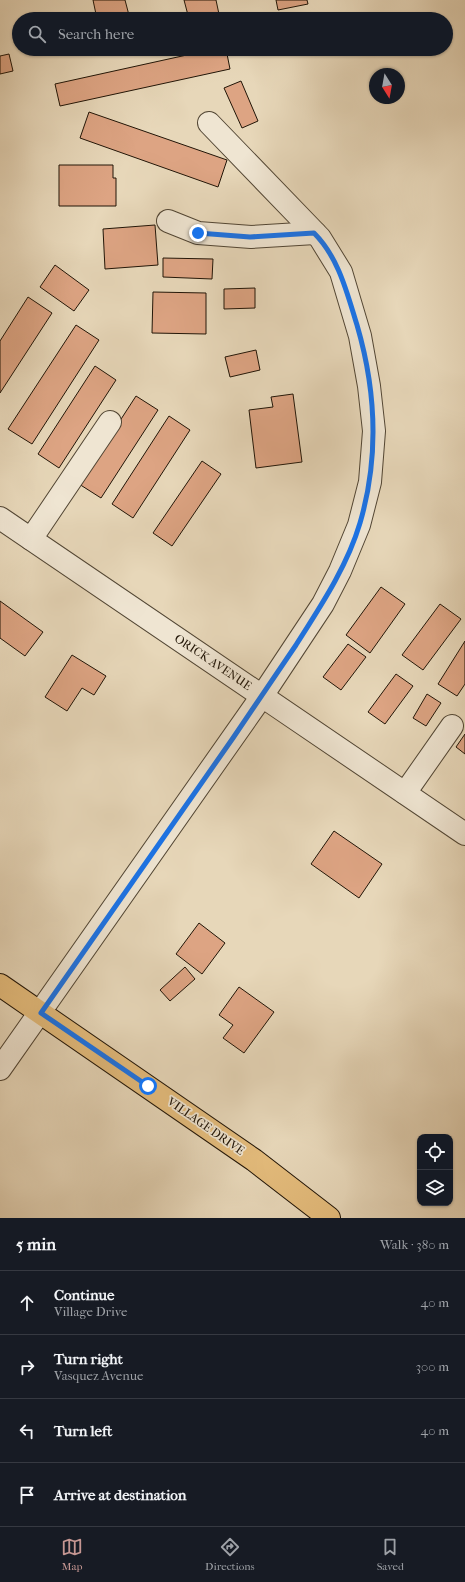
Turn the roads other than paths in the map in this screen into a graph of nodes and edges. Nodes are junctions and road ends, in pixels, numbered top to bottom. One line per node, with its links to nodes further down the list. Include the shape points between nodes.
1 (209, 123): 3 (street)
2 (168, 221): 3 (street, via 198,233 250,237)
3 (314, 233): 7 (street, via 320,238 341,272 360,336 374,431 370,482 359,525 323,604)
4 (110, 422): 6 (street)
5 (0, 518): 6 (street, ORICK AVENUE)
6 (31, 539): 7 (street, ORICK AVENUE)
7 (262, 696): 9 (street, ORICK AVENUE); 12 (street)
8 (452, 726): 9 (street)
9 (405, 793): 10 (street, ORICK AVENUE)
10 (465, 834)
11 (0, 985): 12 (main road, VILLAGE DRIVE)
12 (41, 1013): 13 (street); 14 (main road, VILLAGE DRIVE, via 254,1160)
13 (0, 1069)
14 (329, 1218)

